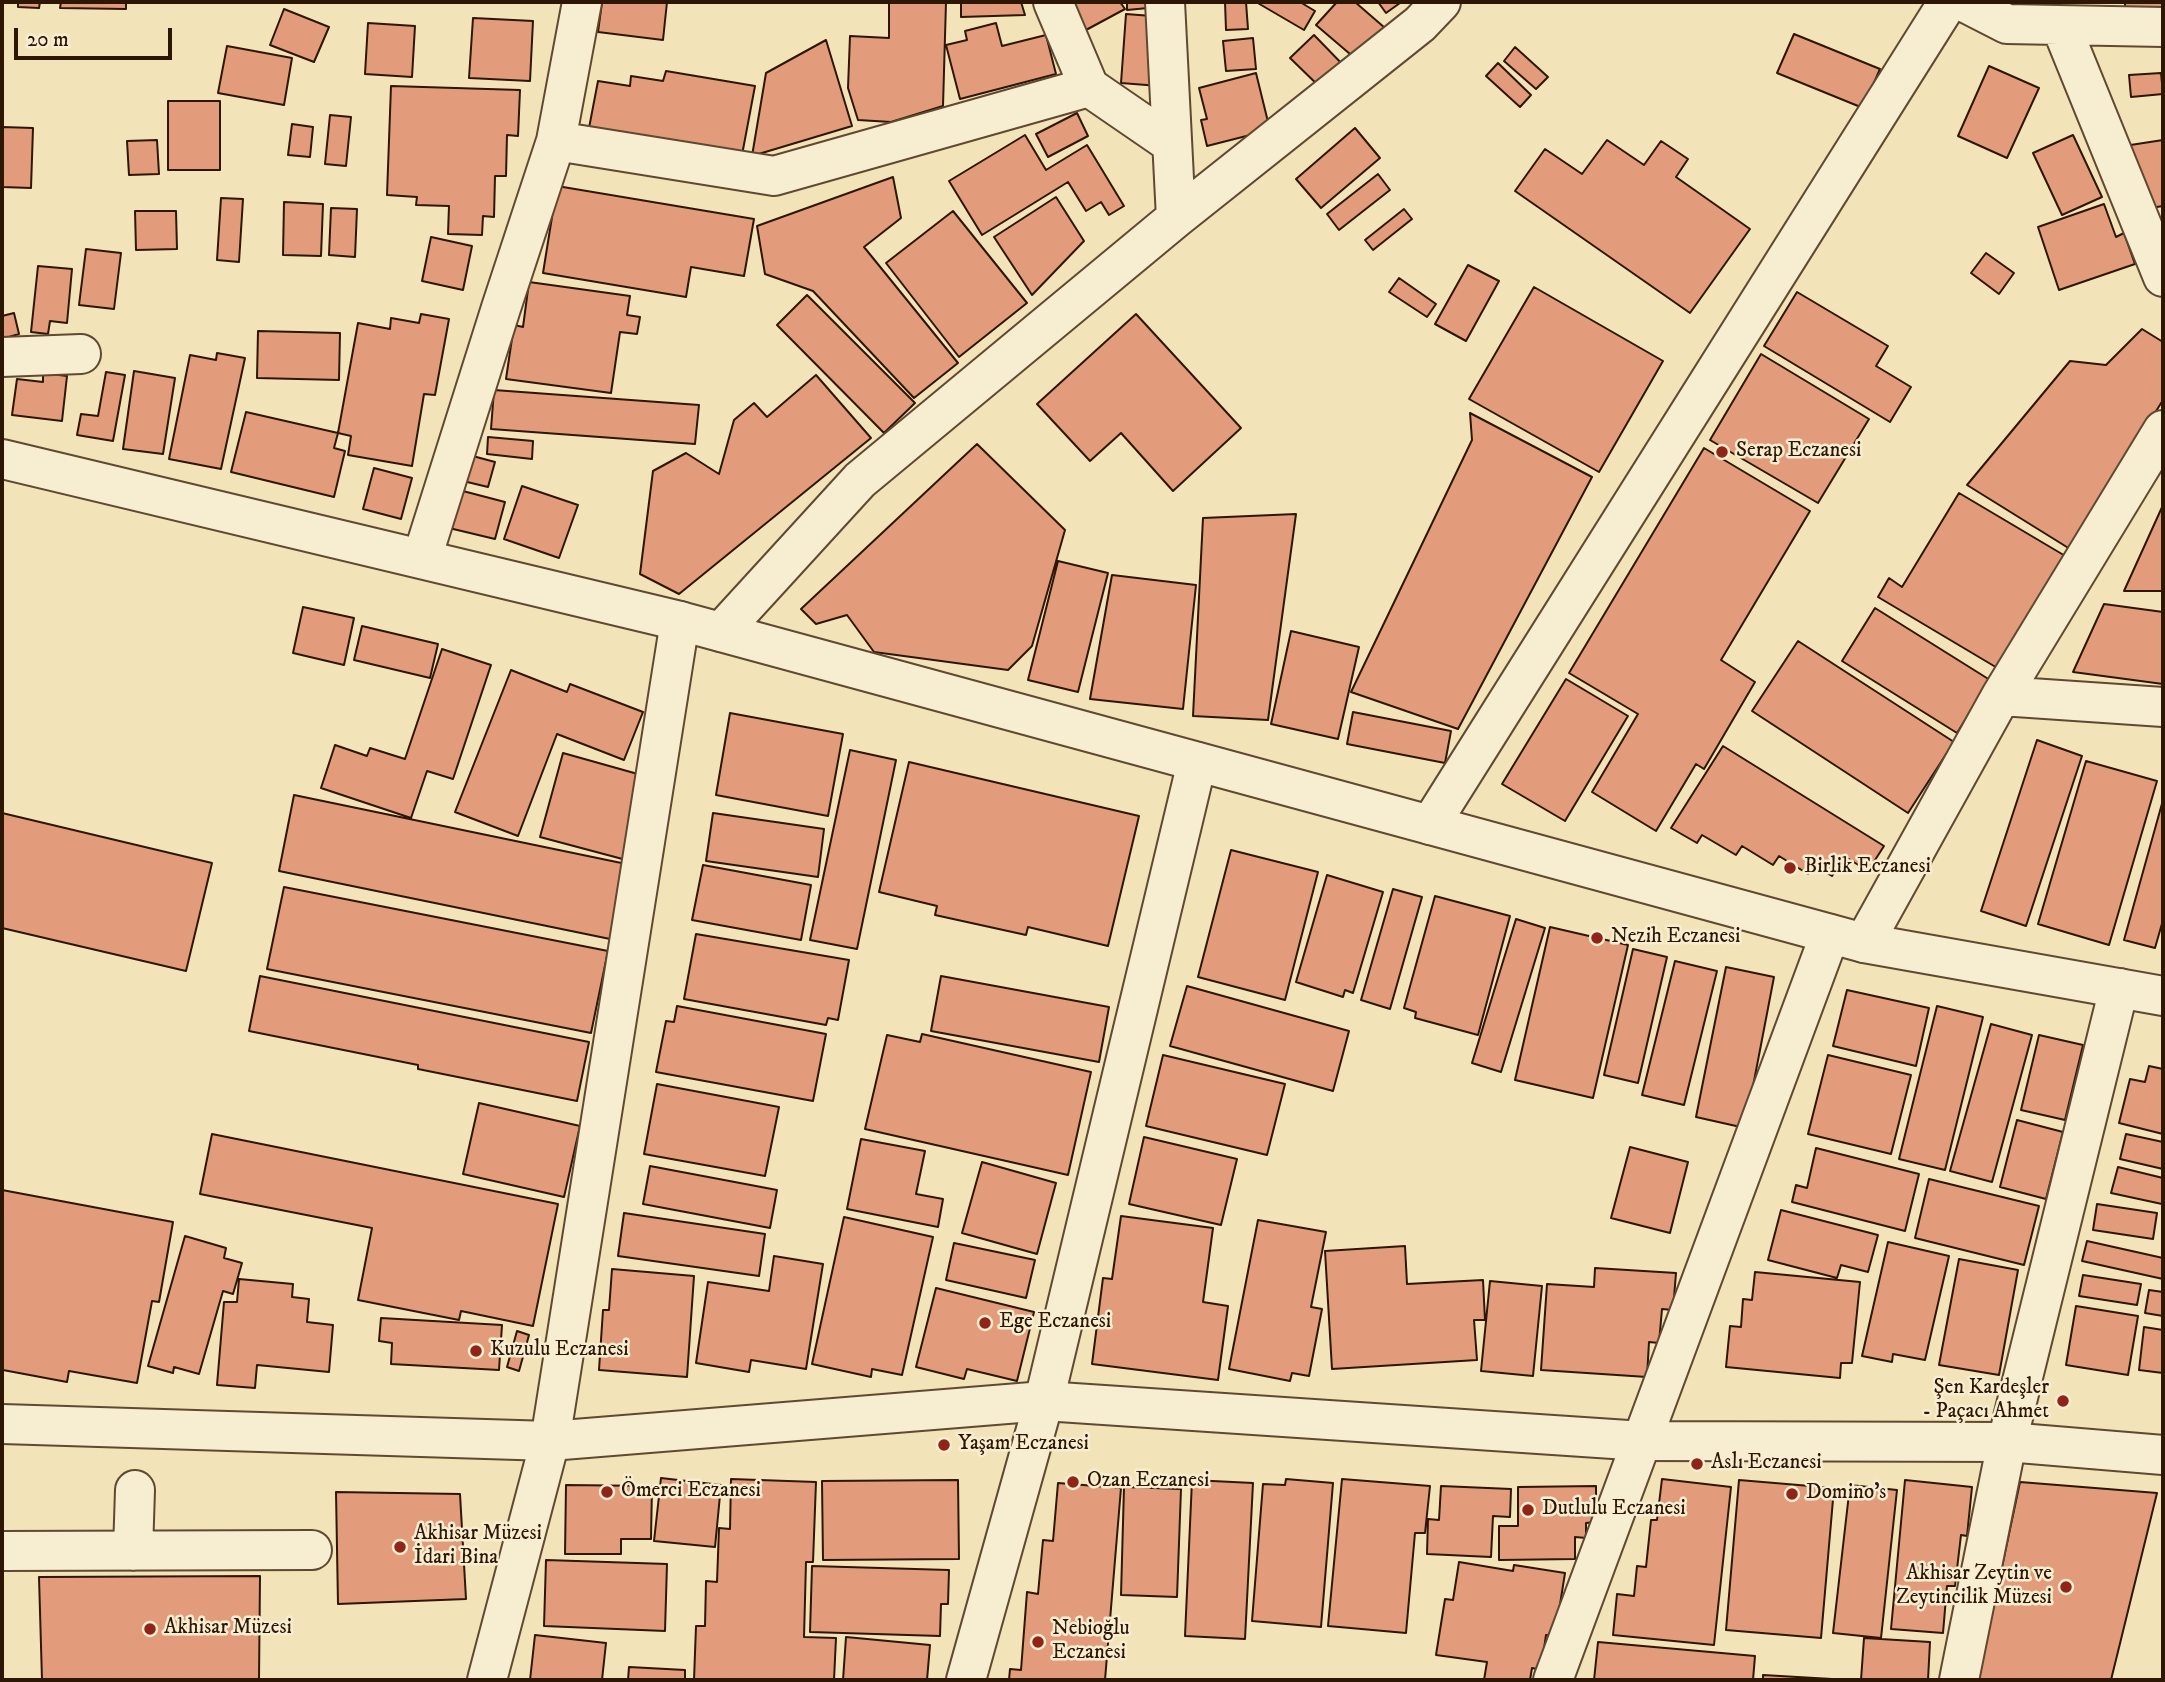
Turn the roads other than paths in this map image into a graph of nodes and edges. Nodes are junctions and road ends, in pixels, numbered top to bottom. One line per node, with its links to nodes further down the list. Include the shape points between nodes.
1 (582, 2): 10 (street)
2 (1053, 2): 9 (street)
3 (1166, 2): 11 (street)
4 (1441, 2): 12 (street, via 1420,24)
5 (1948, 2): 24 (street)
6 (1964, 2): 7 (street, via 2007,24)
7 (2061, 26): 8 (street); 13 (street)
8 (2163, 27)
9 (1089, 87): 10 (street, via 774,176); 11 (street)
10 (556, 141): 18 (street)
11 (1172, 144): 12 (street)
12 (1176, 218): 20 (street, via 860,480)
13 (2163, 276)
14 (81, 354): 15 (street)
15 (2, 358)
16 (2163, 430): 21 (street)
17 (2, 459): 18 (street)
18 (422, 558): 19 (street)
19 (680, 621): 20 (street); 30 (street)
20 (721, 632): 23 (street)
21 (2001, 695): 22 (street); 25 (street)
22 (2163, 707)
23 (1197, 762): 24 (street); 28 (street)
24 (1430, 825): 25 (street)
25 (1847, 938): 26 (street); 31 (street)
26 (2119, 988): 27 (street); 32 (street)
27 (2163, 996)
28 (1044, 1401): 30 (street); 31 (street); 39 (street)
29 (2, 1424): 30 (street)
30 (550, 1441): 38 (street)
31 (1643, 1441): 32 (street); 40 (street)
32 (2007, 1442): 33 (street); 41 (street)
33 (2163, 1455)
34 (135, 1490): 37 (street)
35 (312, 1550): 37 (street)
36 (2, 1551): 37 (street)
37 (133, 1551)
38 (487, 1680)
39 (966, 1680)
40 (1553, 1680)
41 (1959, 1680)

